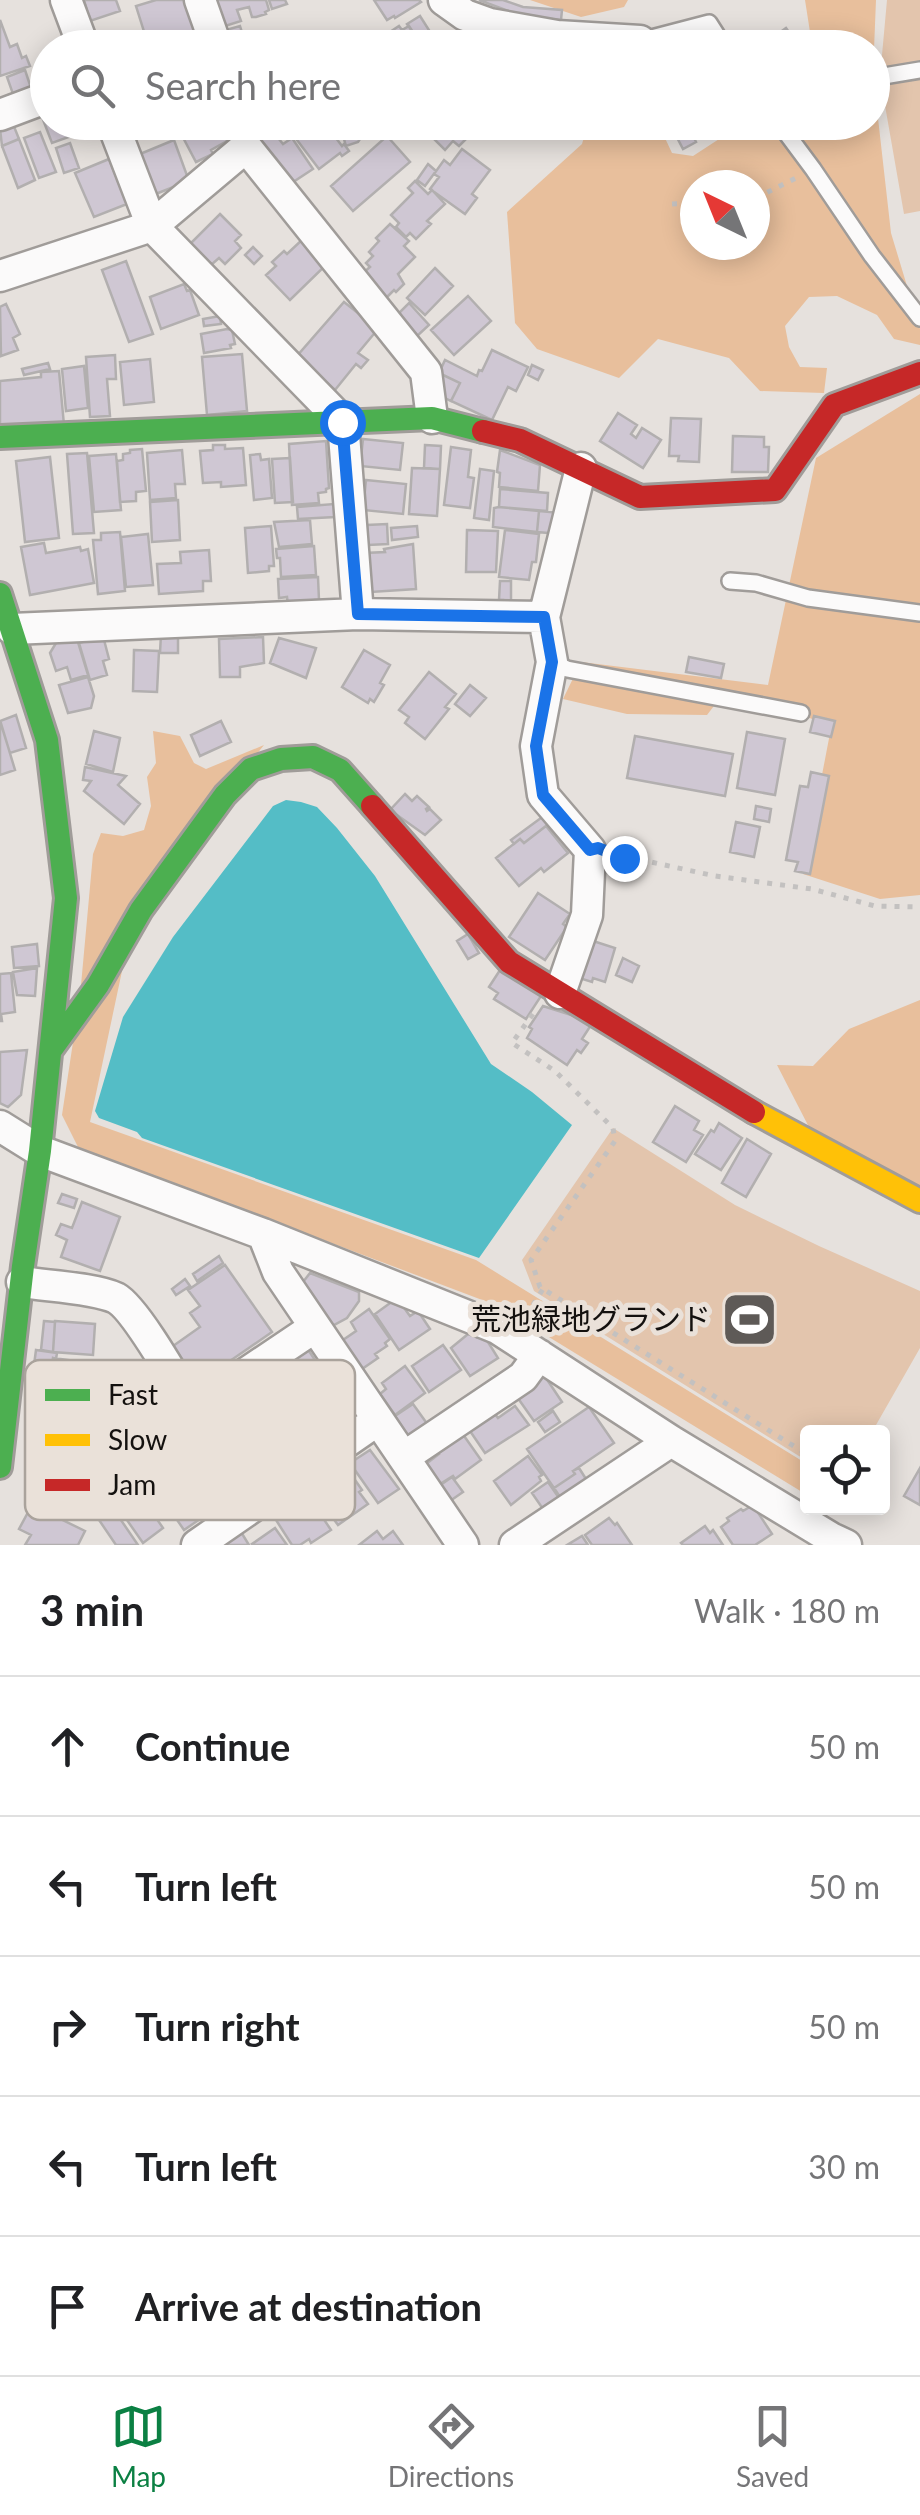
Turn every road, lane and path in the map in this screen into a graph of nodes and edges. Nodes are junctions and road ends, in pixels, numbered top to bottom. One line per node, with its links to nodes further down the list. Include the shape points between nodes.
1 (66, 0): 4 (street)
2 (200, 0): 5 (street)
3 (444, 0): 6 (street, via 465,15)
4 (77, 30)
5 (211, 30)
6 (524, 30)
7 (684, 30): 8 (lane, via 709,23)
8 (713, 30)
9 (920, 70): 10 (lane)
10 (890, 75)
11 (30, 104): 12 (street)
12 (0, 115)
13 (119, 140): 21 (street)
14 (234, 140): 21 (street)
15 (243, 140): 25 (street, via 426,372)
16 (791, 140): 17 (lane)
17 (813, 169): 18 (path); 23 (lane)
18 (770, 191)
19 (672, 204): 20 (path)
20 (680, 204)
21 (152, 226): 22 (street); 26 (street)
22 (0, 276)
23 (920, 318)
24 (920, 373): 28 (street, via 834,405 775,490 640,497)
25 (432, 418): 26 (street); 28 (street, via 520,440)
26 (342, 422): 27 (street); 32 (street)
27 (0, 436)
28 (581, 468): 33 (street)
29 (730, 581): 31 (lane)
30 (0, 594): 34 (street)
31 (920, 613)
32 (358, 614): 33 (street); 34 (street)
33 (544, 617): 35 (street)
34 (12, 629): 40 (street, via 46,740 66,898)
35 (552, 662): 36 (lane); 37 (street, via 536,746 543,795)
36 (801, 713)
37 (590, 850): 38 (path, via 876,906); 39 (street, via 587,915)
38 (920, 906)
39 (556, 990): 40 (street, via 510,962 340,770 313,757 281,759 251,769 225,795); 43 (street, via 752,1111); 46 (path, via 512,1043 567,1082 613,1128 614,1141 531,1260)
40 (51, 1050): 42 (street)
41 (0, 1126): 42 (street)
42 (40, 1151): 44 (street); 45 (street)
43 (920, 1202)
44 (263, 1234): 48 (street, via 278,1272); 49 (street, via 497,1328)
45 (15, 1274): 50 (street, via 117,1298); 59 (street)
46 (544, 1289): 47 (path); 57 (path)
47 (521, 1325)
48 (315, 1327): 51 (street); 52 (street)
49 (539, 1355): 56 (street); 58 (street, via 523,1376)
50 (163, 1360)
51 (266, 1360)
52 (337, 1360)
53 (355, 1386): 54 (street)
54 (378, 1420): 55 (street); 58 (street)
55 (355, 1436)
56 (671, 1441): 61 (street); 64 (street)
57 (800, 1451)
58 (404, 1457): 63 (street)
59 (0, 1467)
60 (232, 1520): 62 (street)
61 (832, 1543)
62 (196, 1545)
63 (463, 1545)
64 (516, 1545)

